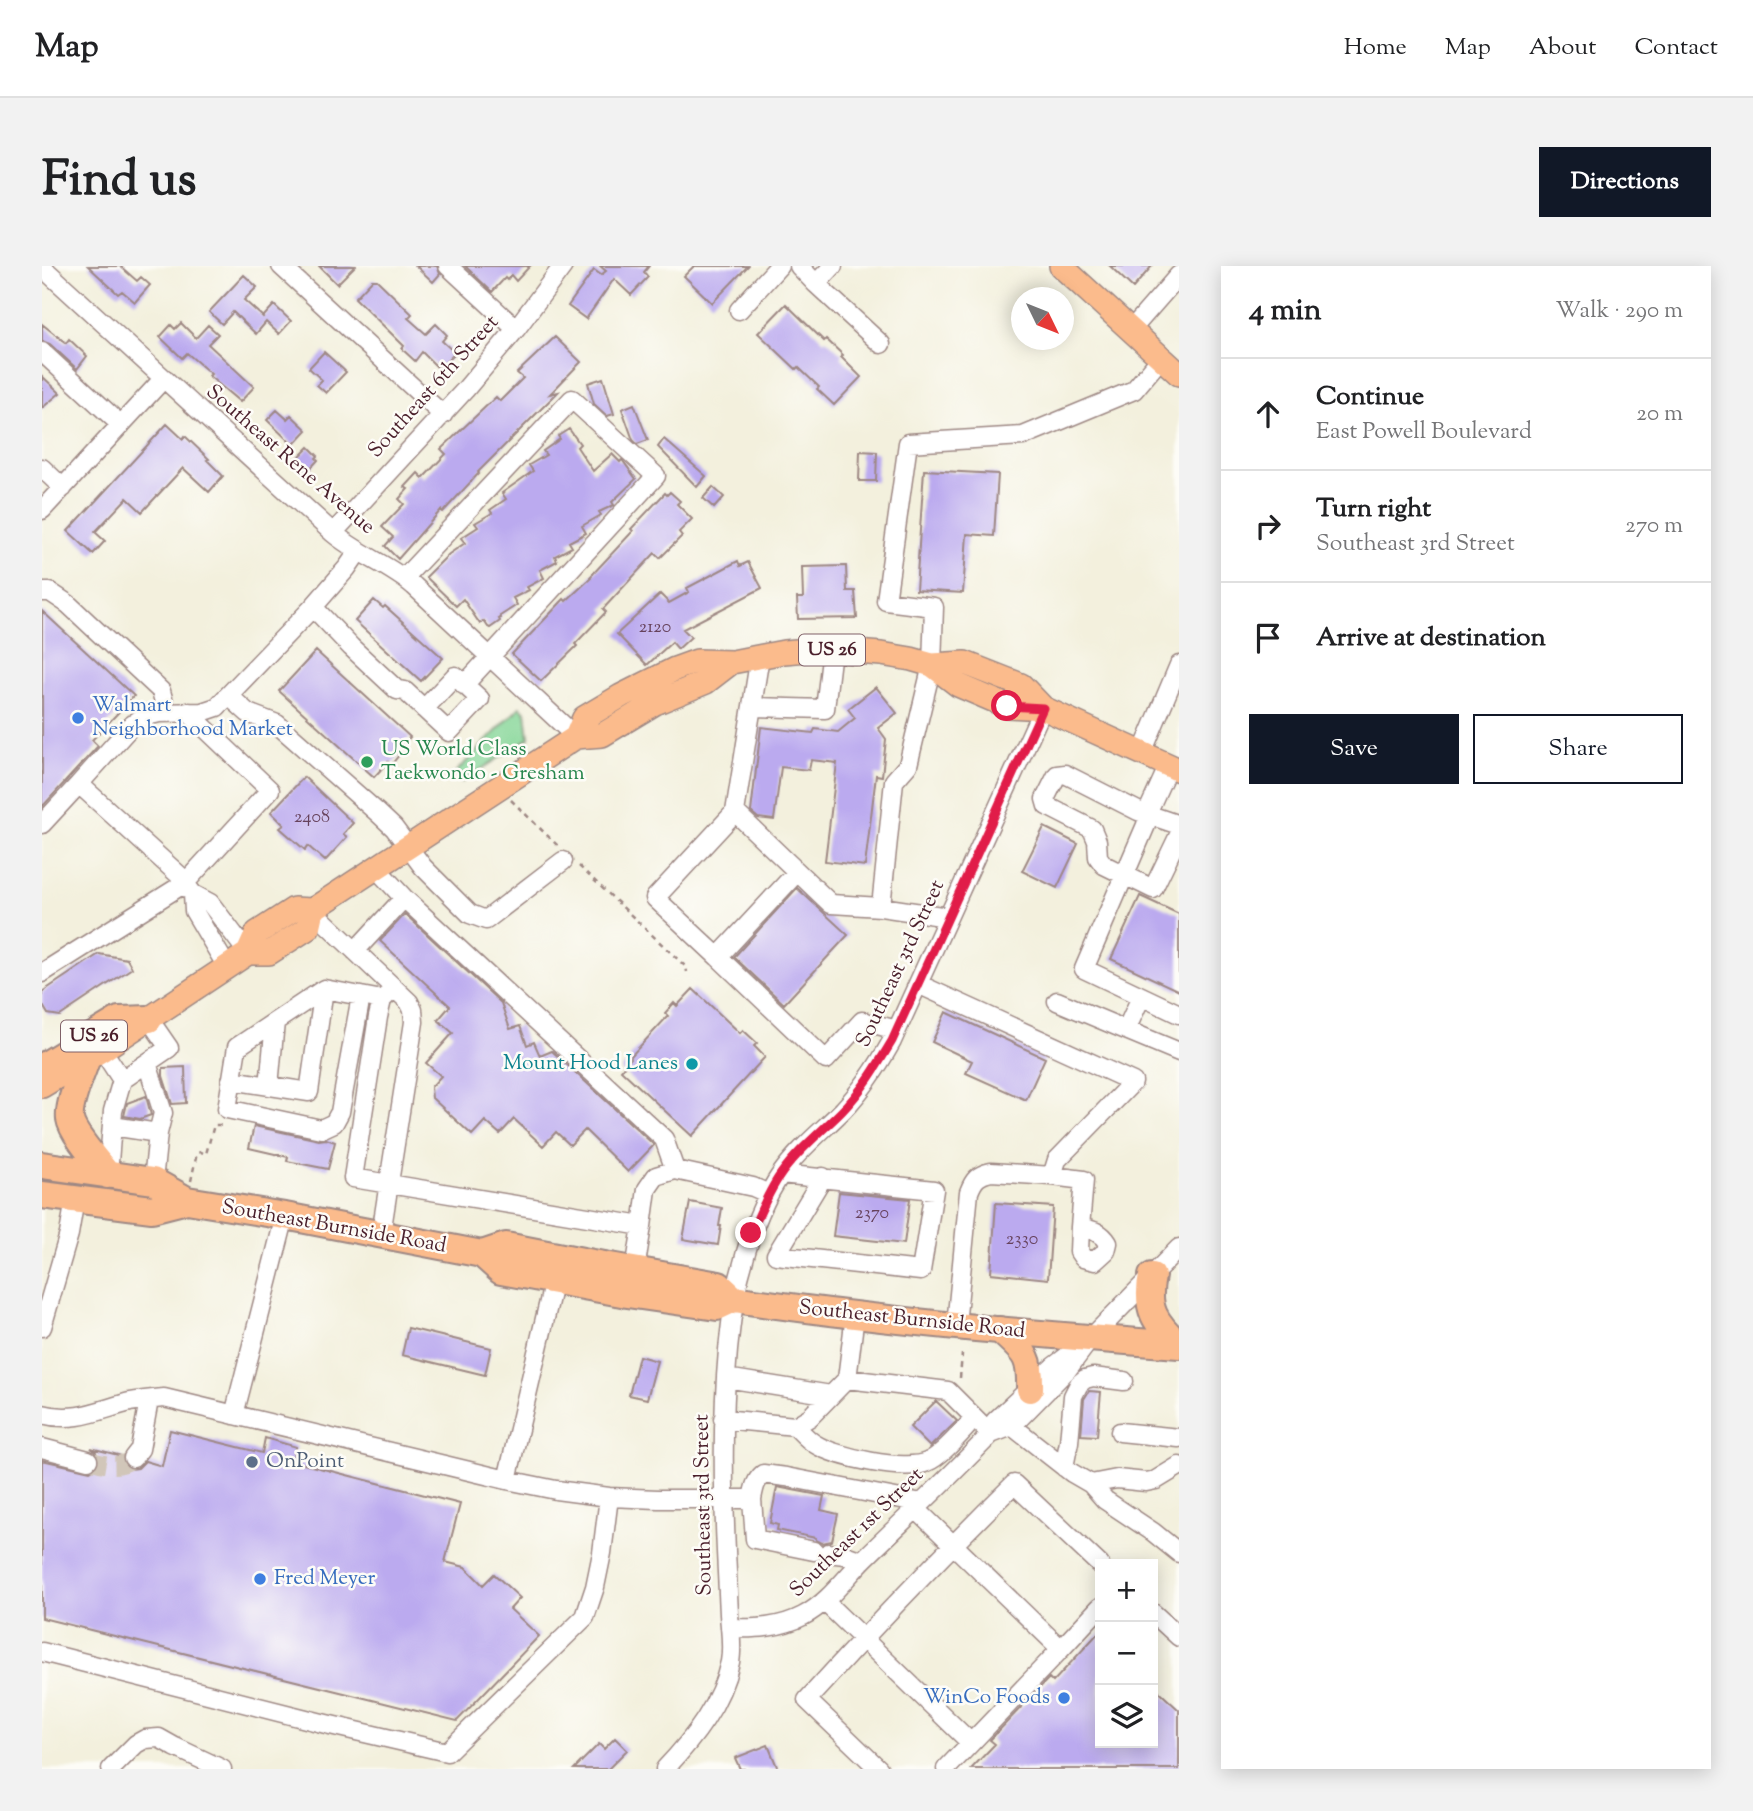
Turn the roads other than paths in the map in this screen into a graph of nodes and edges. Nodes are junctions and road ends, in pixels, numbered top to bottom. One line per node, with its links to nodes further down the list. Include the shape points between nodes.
1 (281, 266): 19 (street)
2 (448, 266): 12 (street)
3 (563, 266): 12 (street, Southeast 6th Street)
4 (779, 266): 11 (street)
5 (799, 266): 10 (street)
6 (833, 266): 10 (street)
7 (1061, 266): 13 (main road)
8 (42, 267): 18 (street, Southeast Rene Avenue)
9 (1179, 275): 13 (street)
10 (816, 285): 14 (street)
11 (739, 310)
12 (516, 329): 19 (street, Southeast 6th Street)
13 (1131, 330): 16 (main road)
14 (881, 344)
15 (42, 352): 20 (street)
16 (1161, 358): 17 (main road); 32 (street, via 1134,390 1023,436 908,443 886,601 934,607)
17 (1179, 374)
18 (163, 378): 20 (street); 24 (street, Southeast Rene Avenue)
19 (443, 415): 24 (street, Southeast 6th Street)
20 (121, 425): 22 (street)
21 (42, 468): 22 (street)
22 (63, 488): 23 (street)
23 (42, 510)
24 (333, 533): 25 (street, Southeast Rene Avenue)
25 (358, 552): 26 (street, Southeast Rene Avenue); 28 (street)
26 (404, 578): 30 (street, Southeast Rene Avenue); 30 (street, via 572,399 591,416 656,476)
27 (42, 592): 40 (street, via 68,604 161,691)
28 (313, 607): 35 (street); 38 (street, via 397,690 405,691)
29 (832, 650): 31 (main road, US 26); 32 (main road, US 26); 36 (street, via 825,709)
30 (490, 656): 34 (street); 41 (street, Southeast Rene Avenue)
31 (760, 656): 36 (street); 41 (main road, US 26, via 732,662 706,682 656,703 602,735)
32 (932, 665): 37 (main road, US 26, via 958,685 1007,706); 57 (street, via 908,765 894,781)
33 (1179, 665): 42 (street)
34 (464, 685): 38 (street, via 455,676); 38 (street, via 480,699 449,732)
35 (229, 696): 39 (street, via 217,707); 50 (street, via 248,713 277,724 394,828)
36 (752, 707): 45 (street)
37 (1043, 708): 42 (main road, US 26); 59 (street, Southeast 3rd Street)
38 (424, 709)
39 (188, 712): 40 (street); 55 (street, via 270,790)
40 (167, 713): 44 (street, via 143,717 132,725)
41 (576, 737): 50 (main road, US 26)
42 (1142, 753): 43 (main road, US 26)
43 (1174, 767): 46 (street)
44 (79, 785): 47 (street); 55 (street)
45 (736, 813): 53 (street); 62 (street, via 656,898)
46 (1148, 813): 48 (street); 54 (street); 54 (street, via 1065,774 1057,775 1045,799 1047,806 1092,829 1097,857)
47 (42, 824)
48 (1179, 825)
49 (1179, 835): 54 (street, via 1153,889)
50 (408, 847): 51 (street, via 470,914 486,920); 52 (main road, US 26)
51 (568, 859)
52 (376, 868): 56 (street); 58 (main road, US 26)
53 (797, 872): 57 (street, via 831,904); 62 (street)
54 (1124, 874): 69 (street, via 1084,969)
55 (189, 888): 61 (street, via 210,904); 63 (street, via 194,911); 64 (street)
56 (404, 898): 60 (street); 87 (street, via 664,1139)
57 (881, 907): 59 (street)
58 (312, 910): 60 (street); 61 (main road, US 26, via 308,928 269,954)
59 (948, 917): 65 (street, Southeast 3rd Street)
60 (355, 951): 67 (street)
61 (248, 953): 63 (main road, US 26)
62 (718, 957): 74 (street, via 826,1060 862,1021)
63 (227, 967): 72 (main road, US 26)
64 (42, 973)
65 (918, 984): 74 (street, Southeast 3rd Street); 90 (street, via 1133,1082 1058,1160)
66 (324, 989): 68 (street); 73 (street); 83 (street, via 309,1092)
67 (388, 994): 68 (street); 93 (street, via 409,1002 414,1022); 93 (street, via 378,1017 353,1178)
68 (361, 996): 81 (street, via 340,1112 334,1123 321,1129 226,1117)
69 (1142, 997): 71 (street); 75 (street)
70 (1057, 1001): 75 (street)
71 (1179, 1014)
72 (149, 1019): 76 (highway, US 26, via 119,1020); 78 (street, via 169,1048)
73 (275, 1022): 81 (street, via 237,1047); 83 (street)
74 (897, 1030): 88 (street, Southeast 3rd Street, via 858,1094)
75 (1126, 1030): 77 (street)
76 (94, 1049): 79 (highway, US 26); 80 (street); 82 (main road, US 26); 89 (highway, via 70,1122)
77 (1179, 1052)
78 (147, 1063): 80 (street); 85 (street, via 163,1112)
79 (42, 1067)
80 (122, 1080): 84 (street)
81 (232, 1080): 83 (street)
82 (42, 1086)
83 (269, 1086)
84 (112, 1125): 85 (street); 89 (street)
85 (158, 1133): 92 (street)
86 (42, 1165): 89 (highway, Southeast Burnside Road)
87 (675, 1170): 94 (street); 99 (street, via 656,1176 647,1189)
88 (781, 1174): 91 (street); 94 (street, Southeast 3rd Street)
89 (108, 1175): 92 (highway, Southeast Burnside Road)
90 (1052, 1176): 100 (street, via 1083,1180); 110 (street, via 991,1172 974,1180)
91 (823, 1177): 91 (street, via 934,1190 921,1271 776,1255)
92 (153, 1181): 97 (highway, Southeast Burnside Road)
93 (389, 1184): 99 (street); 101 (street)
94 (769, 1194): 108 (street, Southeast 3rd Street, via 751,1233)
95 (42, 1195): 96 (highway, Southeast Burnside Road)
96 (75, 1199): 97 (highway, Southeast Burnside Road, via 152,1209); 104 (street, via 69,1234)
97 (187, 1200): 98 (highway, Southeast Burnside Road)
98 (285, 1216): 101 (highway, Southeast Burnside Road); 122 (street)
99 (642, 1226): 105 (street)
100 (1080, 1227)
101 (381, 1234): 103 (highway, Southeast Burnside Road)
102 (1179, 1248): 106 (street, Southeast 1st Street)
103 (482, 1254): 105 (highway, Southeast Burnside Road, via 506,1245); 107 (highway, Southeast Burnside Road, via 501,1271)
104 (51, 1261): 111 (street)
105 (635, 1270): 108 (highway, Southeast Burnside Road, via 719,1285)
106 (1152, 1276): 113 (street, Southeast 1st Street); 114 (highway, via 1151,1311)
107 (554, 1280): 108 (highway, Southeast Burnside Road, via 717,1307); 135 (street)
108 (734, 1299): 109 (highway, Southeast Burnside Road); 115 (street, Southeast 3rd Street)
109 (855, 1315): 110 (highway, Southeast Burnside Road); 116 (street)
110 (956, 1325): 112 (highway, Southeast Burnside Road)
111 (42, 1327)
112 (1000, 1329): 113 (highway, Southeast Burnside Road); 118 (highway, via 1027,1357)
113 (1091, 1338): 114 (highway, Southeast Burnside Road); 118 (street, Southeast 1st Street); 126 (street, Southeast 1st Street, via 1067,1370)
114 (1179, 1345)
115 (726, 1378): 119 (street); 124 (street, Southeast 3rd Street)
116 (846, 1379): 119 (street); 123 (street, via 948,1391)
117 (1124, 1381): 134 (street, via 1093,1377 1079,1384 1073,1396)
118 (1030, 1389): 128 (street, Southeast 1st Street, via 995,1421)
119 (831, 1395): 125 (street)
120 (149, 1400): 121 (street, via 95,1414 57,1418); 122 (street, via 164,1398); 131 (street, via 140,1449)
121 (42, 1414)
122 (234, 1415): 135 (street)
123 (975, 1418): 125 (street, via 923,1464 884,1464 828,1451); 128 (street)
124 (723, 1419): 125 (street); 139 (street, Southeast 3rd Street)
125 (795, 1426)
126 (1012, 1426): 128 (street, Southeast 1st Street); 134 (street)
127 (1120, 1432): 129 (street)
128 (991, 1434): 140 (street, Southeast 1st Street)
129 (1179, 1438)
130 (42, 1448): 132 (street)
131 (133, 1458)
132 (88, 1460)
133 (1179, 1466): 136 (street, via 1156,1480)
134 (1064, 1467): 136 (street)
135 (507, 1480): 137 (street)
136 (1091, 1484): 142 (street, via 1105,1500)
137 (609, 1497): 139 (street); 152 (street, via 596,1587 585,1617 447,1752)
138 (752, 1499): 139 (street); 140 (street, via 763,1474); 144 (street, via 755,1539)
139 (724, 1500): 148 (street, Southeast 3rd Street)
140 (919, 1506): 141 (street); 144 (street, Southeast 1st Street)
141 (953, 1544): 143 (street, via 1014,1484); 150 (street); 151 (street)
142 (1179, 1553)
143 (1095, 1560)
144 (862, 1561): 145 (street, Southeast 1st Street)
145 (824, 1601): 148 (street, Southeast 1st Street, via 786,1623); 150 (street)
146 (1095, 1612): 151 (street)
147 (1158, 1618): 149 (street)
148 (730, 1628): 156 (street, via 730,1660 719,1694 699,1730)
149 (1179, 1637)
150 (862, 1639): 153 (street); 157 (street, via 807,1700)
151 (1061, 1649): 153 (street)
152 (42, 1653)
153 (971, 1743): 158 (street)
154 (111, 1769): 155 (street, via 136,1744 159,1738)
155 (222, 1769)
156 (666, 1769)
157 (879, 1769)
158 (946, 1769)

